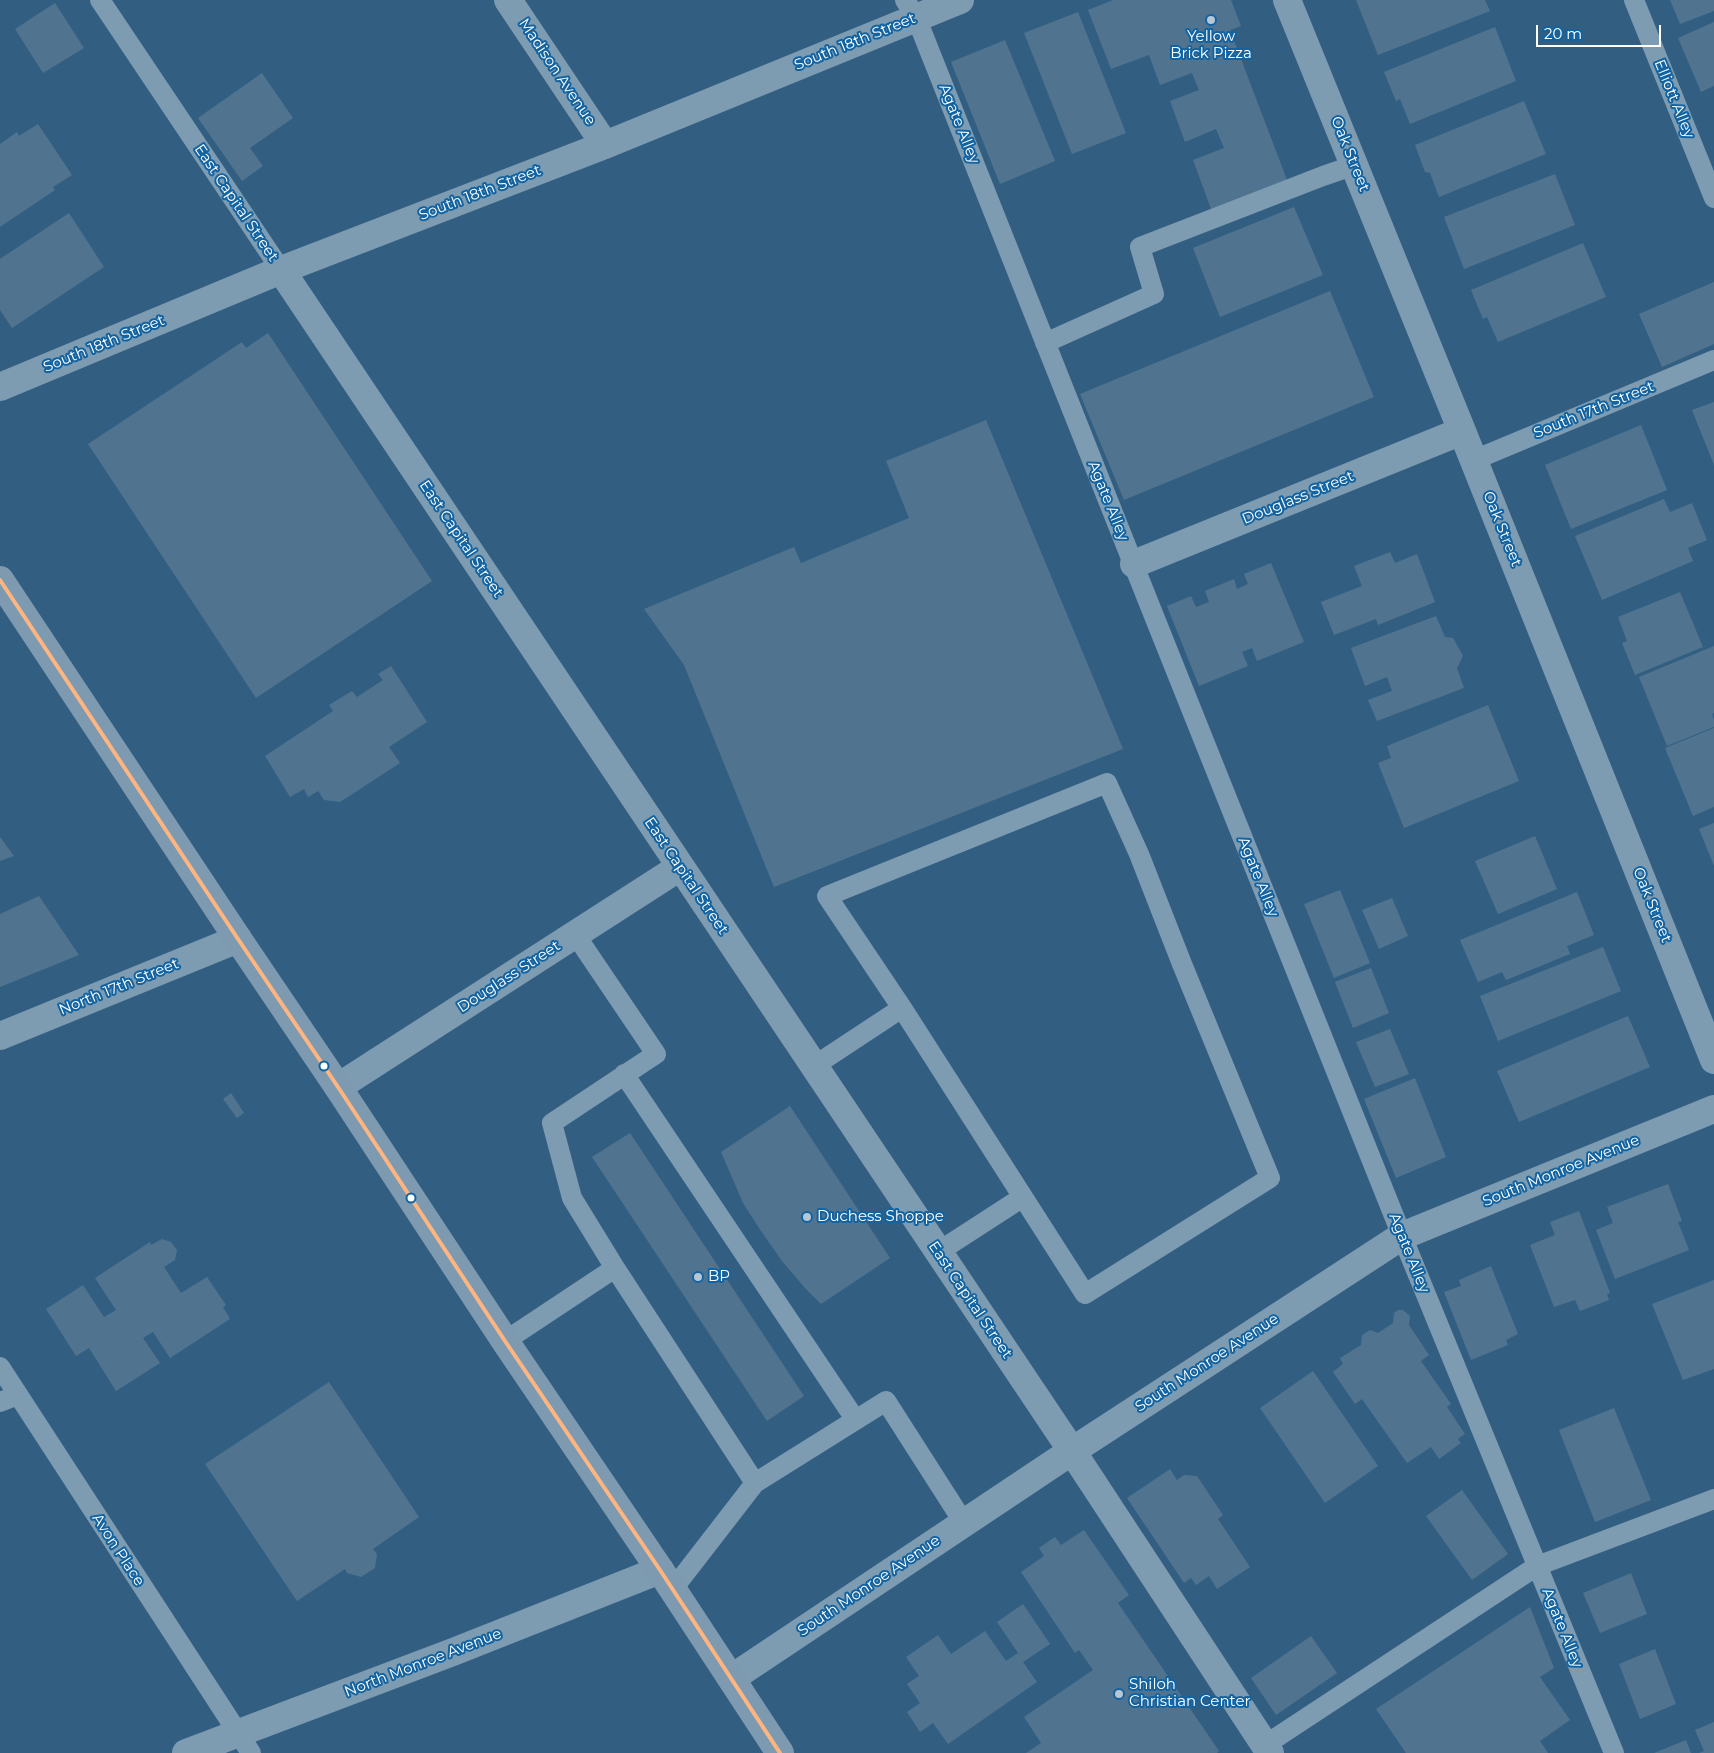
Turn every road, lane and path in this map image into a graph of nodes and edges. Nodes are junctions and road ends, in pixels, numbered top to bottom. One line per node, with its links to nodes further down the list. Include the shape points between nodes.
1 (100, 0): 10 (lane, East Capital Street)
2 (508, 0): 7 (street, Madison Avenue)
3 (960, 0): 6 (street, South 18th Street)
4 (1287, 0): 8 (street, Oak Street)
5 (1634, 0): 9 (lane, Elliott Alley)
6 (911, 8): 7 (street, South 18th Street); 11 (lane, Agate Alley)
7 (605, 145): 10 (street, South 18th Street)
8 (1355, 166): 11 (lane, via 1140,247 1154,294); 14 (street, Oak Street)
9 (1714, 198)
10 (281, 270): 13 (street, South 18th Street); 18 (street, East Capital Street)
11 (1046, 343): 16 (lane, Agate Alley)
12 (1714, 360): 15 (lane, South 17th Street)
13 (0, 387)
14 (1462, 431): 15 (street, Oak Street); 16 (street, Douglass Street)
15 (1474, 460): 23 (street, Oak Street)
16 (1134, 564): 29 (lane, Agate Alley)
17 (0, 580): 20 (main road)
18 (680, 867): 19 (street, Douglass Street); 24 (street, East Capital Street)
19 (576, 934): 25 (lane, via 656,1054); 26 (street, Douglass Street)
20 (238, 939): 22 (street, North 17th Street); 26 (main road)
21 (902, 1008): 24 (lane); 28 (lane); 28 (lane, via 827,896 1107,783 1270,1178 1085,1294)
22 (0, 1036)
23 (1714, 1060)
24 (814, 1066): 30 (street, East Capital Street)
25 (624, 1074): 31 (lane, via 552,1123 572,1198); 35 (lane)
26 (338, 1087): 32 (main road)
27 (1714, 1109): 29 (street, South Monroe Avenue)
28 (1023, 1197): 30 (lane)
29 (1402, 1236): 36 (street, South Monroe Avenue); 40 (lane, Agate Alley)
30 (938, 1252): 36 (street, East Capital Street)
31 (615, 1268): 32 (lane); 37 (lane)
32 (505, 1341): 41 (main road)
33 (0, 1367): 34 (lane, Avon Place)
34 (9, 1399): 43 (lane, Avon Place)
35 (855, 1420): 37 (lane); 39 (lane, via 886,1401)
36 (1072, 1451): 39 (street, South Monroe Avenue); 44 (street, East Capital Street)
37 (755, 1483): 41 (lane)
38 (1714, 1499): 40 (lane)
39 (964, 1523): 42 (street, South Monroe Avenue)
40 (1537, 1566): 44 (lane); 47 (lane, Agate Alley)
41 (666, 1580): 42 (main road); 43 (street, North Monroe Avenue, via 453,1652)
42 (732, 1678): 46 (main road)
43 (244, 1743): 45 (street, North Monroe Avenue)
44 (1268, 1749)
45 (186, 1753)
46 (780, 1753)
47 (1614, 1753)

